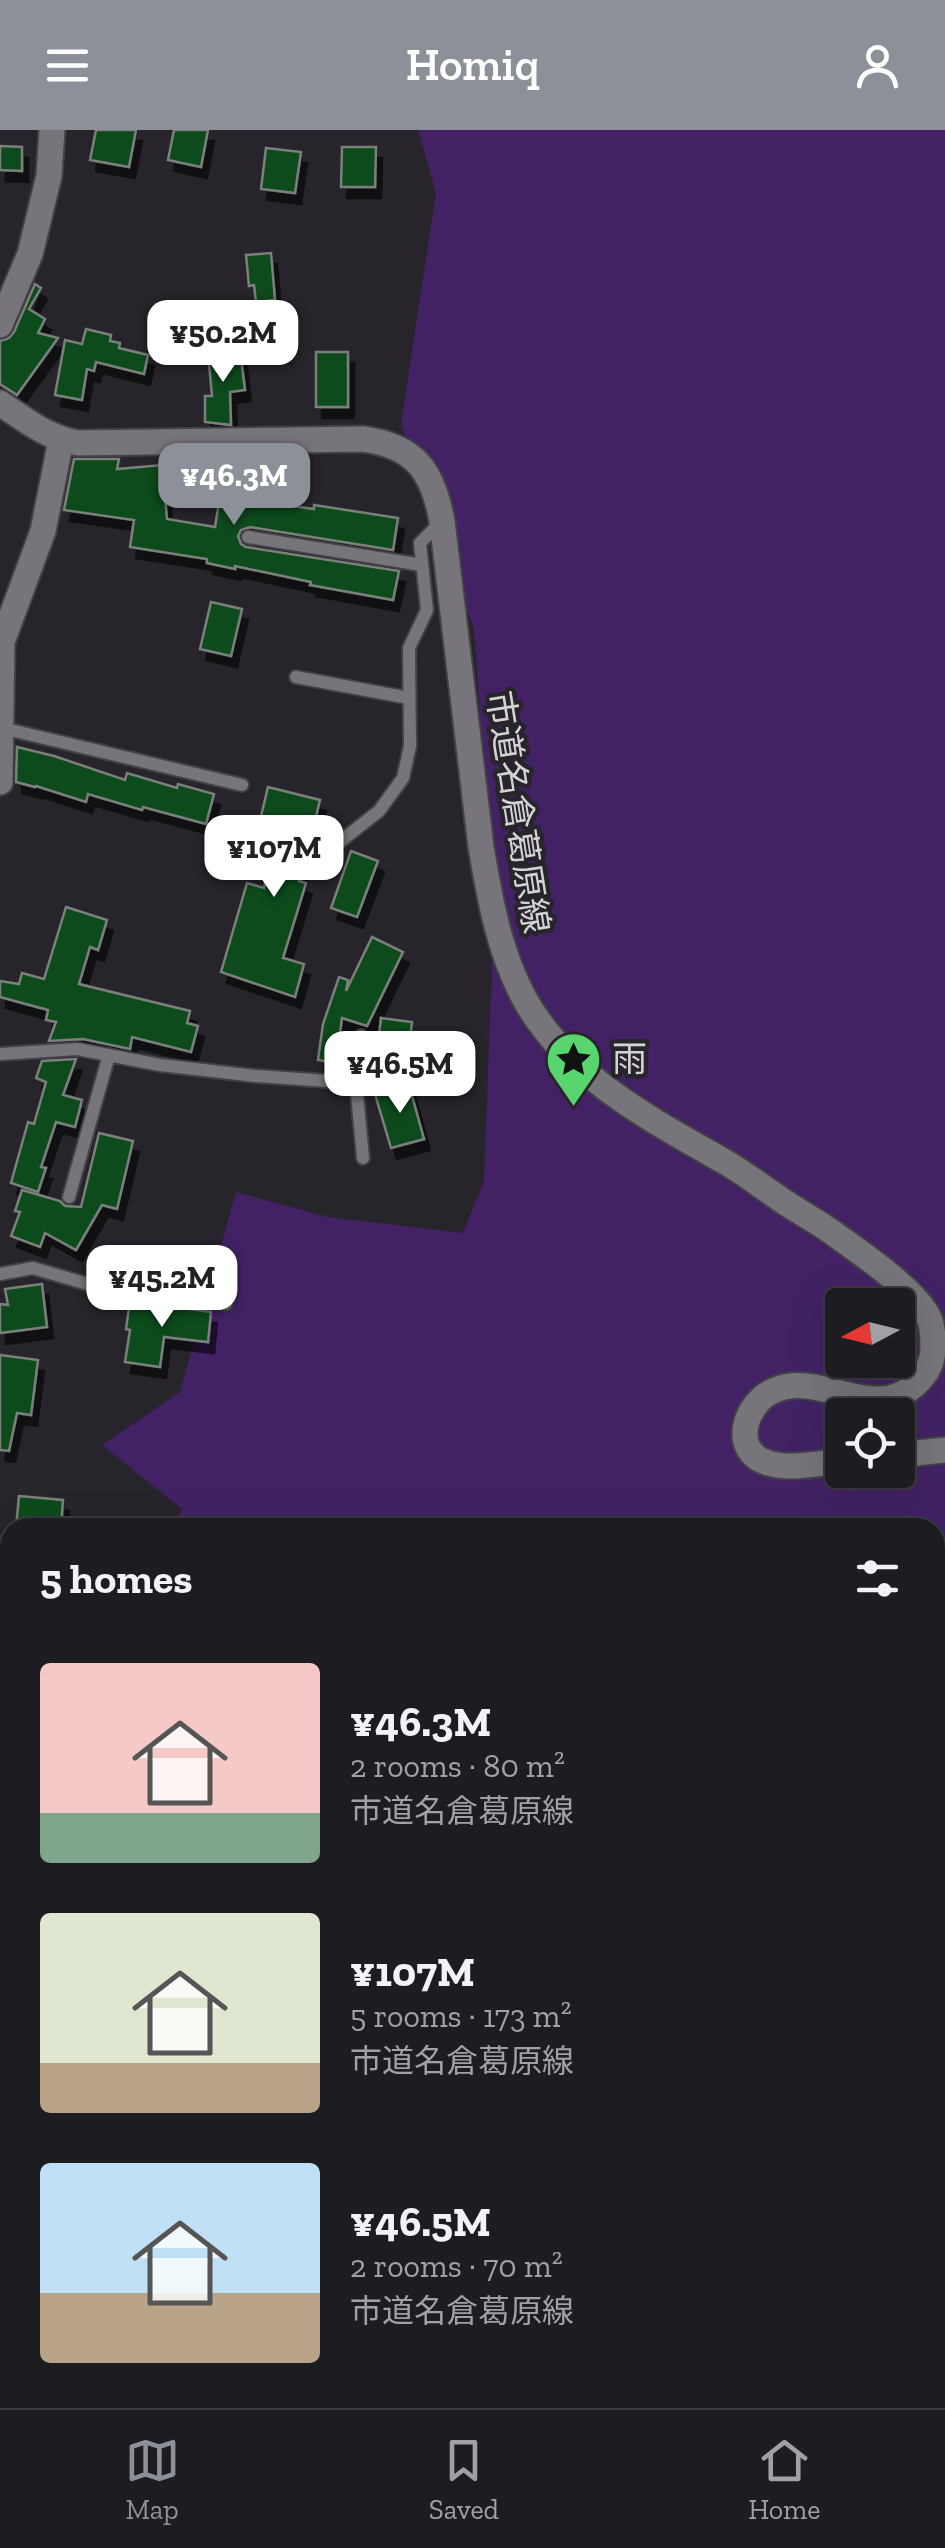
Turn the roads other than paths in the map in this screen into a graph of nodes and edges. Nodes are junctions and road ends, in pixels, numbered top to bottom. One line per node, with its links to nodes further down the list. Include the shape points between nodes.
1 (52, 130): 2 (street, via 50,176 30,254)
2 (0, 325)
3 (0, 403): 4 (street, 市道名倉葛原線)
4 (61, 440): 5 (street, 市道名倉葛原線, via 381,441 426,471); 10 (street, via 42,531 2,642)
5 (442, 521): 7 (lane, via 420,543); 23 (street, 市道名倉葛原線, via 486,880 526,1002 560,1049 625,1104 838,1236 922,1306 931,1322 927,1372 904,1393)
6 (248, 537): 7 (lane)
7 (422, 565): 9 (lane, via 427,610 409,648)
8 (296, 677): 9 (lane)
9 (409, 698): 13 (lane, via 404,778 380,811)
10 (2, 728): 11 (street); 12 (lane)
11 (0, 782)
12 (242, 786)
13 (336, 844)
14 (362, 1036): 17 (lane)
15 (0, 1054): 16 (lane, via 77,1049)
16 (108, 1056): 17 (lane); 19 (lane)
17 (356, 1082): 18 (lane)
18 (362, 1158)
19 (70, 1197)
20 (0, 1274): 21 (lane, via 33,1268 91,1285)
21 (226, 1304)
22 (869, 1398): 26 (street, 市道名倉葛原線, via 788,1386 754,1405 744,1428 749,1452 773,1466)
23 (879, 1398)
24 (945, 1450): 25 (street)
25 (915, 1453)
26 (825, 1461)

